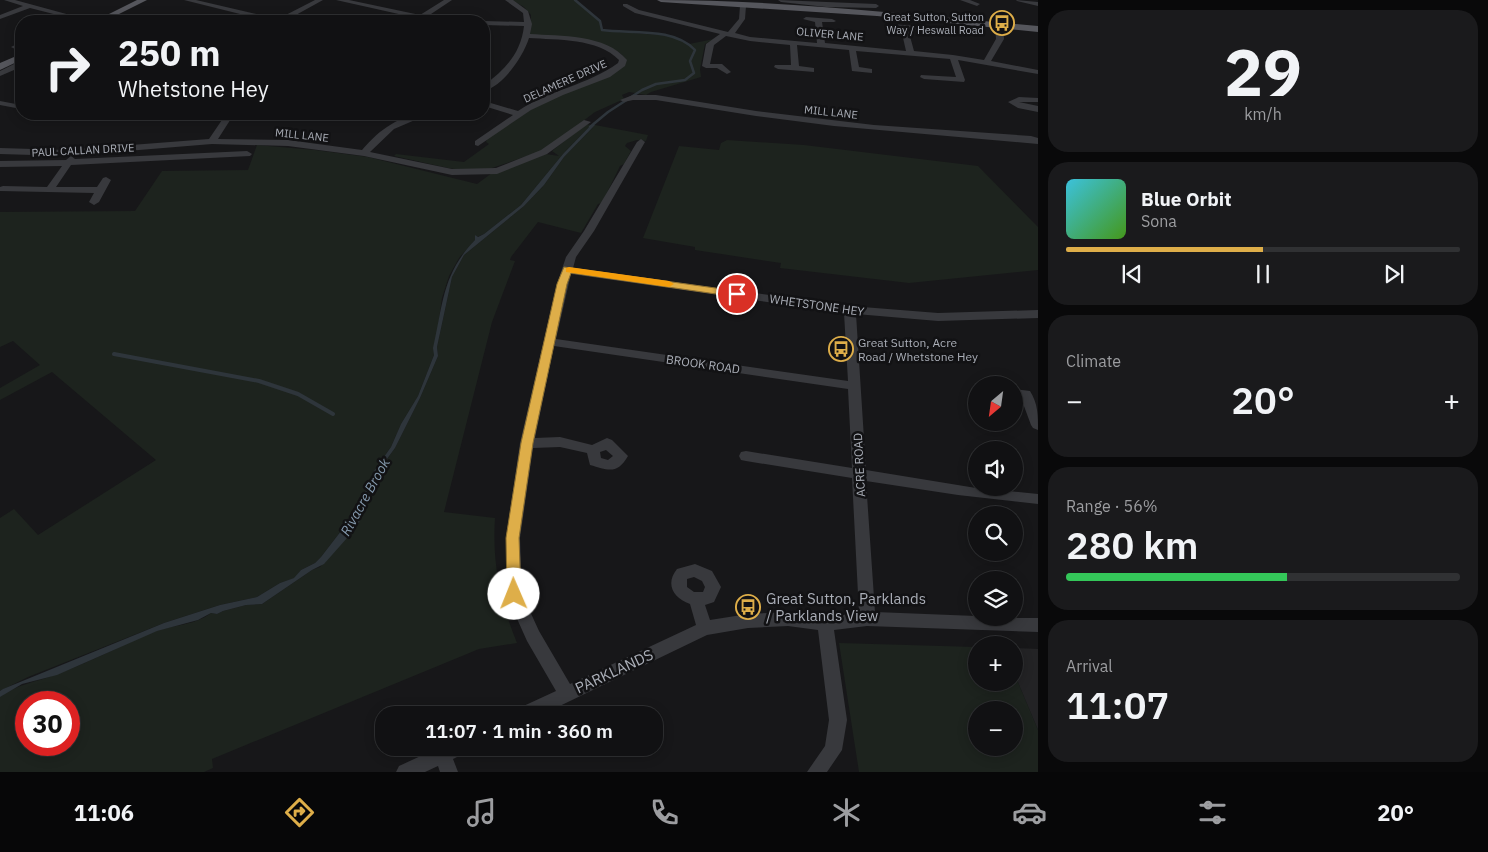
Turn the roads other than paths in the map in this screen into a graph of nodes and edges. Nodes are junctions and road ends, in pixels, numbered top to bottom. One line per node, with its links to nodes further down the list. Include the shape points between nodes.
1 (7, 0): 16 (street)
2 (143, 0): 20 (main road)
3 (187, 0): 21 (street)
4 (320, 0): 22 (street)
5 (339, 0): 23 (street)
6 (449, 0): 24 (street)
7 (508, 0): 30 (street, via 525,10)
8 (661, 0): 12 (main road)
9 (781, 0): 18 (street)
10 (963, 0): 13 (street)
11 (1020, 0): 14 (street)
12 (709, 2): 17 (main road)
13 (977, 4)
14 (1038, 4)
15 (625, 5): 36 (street, OLIVER LANE, via 637,12)
16 (30, 6): 19 (street); 25 (street)
17 (743, 6): 18 (main road); 36 (street, via 742,20)
18 (876, 7): 31 (main road)
19 (61, 15)
20 (112, 15)
21 (251, 15)
22 (291, 15)
23 (411, 15)
24 (424, 15)
25 (0, 17)
26 (806, 19): 27 (street)
27 (818, 20): 28 (street); 39 (street)
28 (832, 21)
29 (490, 23): 30 (street)
30 (528, 24): 37 (street)
31 (999, 24): 35 (main road); 44 (street, via 1000,39)
32 (890, 26): 33 (street)
33 (904, 27): 34 (street); 41 (street)
34 (917, 28)
35 (1038, 29)
36 (727, 34): 38 (street, OLIVER LANE); 51 (street, via 710,44 706,66 719,66)
37 (527, 36): 55 (street, via 515,62); 62 (street, DELAMERE DRIVE, via 596,45 616,52 622,64 607,75 549,98)
38 (793, 42): 39 (street, OLIVER LANE); 48 (street)
39 (821, 44): 40 (street, OLIVER LANE)
40 (852, 47): 41 (street, OLIVER LANE); 50 (street, via 855,69)
41 (910, 52): 42 (street, OLIVER LANE)
42 (953, 56): 44 (street, OLIVER LANE); 54 (street, via 961,80)
43 (15, 60): 45 (main road)
44 (987, 62): 52 (street, OLIVER LANE)
45 (0, 67)
46 (15, 67): 53 (street)
47 (778, 67): 48 (street)
48 (795, 68): 49 (street)
49 (810, 70)
50 (869, 71)
51 (727, 72)
52 (1038, 72)
53 (0, 74)
54 (924, 77)
55 (490, 83)
56 (624, 100): 67 (street, MILL LANE, via 630,97 663,98 794,120)
57 (1038, 100): 61 (street, via 1019,98 1012,102)
58 (0, 102): 60 (street)
59 (490, 105): 62 (street)
60 (15, 106)
61 (1038, 109)
62 (520, 114): 69 (street, DELAMERE DRIVE)
63 (226, 120): 66 (street)
64 (407, 120): 73 (street, via 384,131)
65 (587, 122): 73 (street, MILL LANE, via 544,152 497,170 452,172)
66 (212, 141): 70 (street, MILL LANE); 73 (street, MILL LANE, via 288,143)
67 (1038, 141)
68 (641, 142): 83 (street, via 571,257)
69 (478, 143)
70 (174, 144): 72 (street, MILL LANE); 75 (street)
71 (0, 151): 72 (street, MILL LANE)
72 (75, 153): 76 (street)
73 (364, 153)
74 (246, 154): 75 (street, PAUL CALLAN DRIVE)
75 (167, 157): 76 (street, PAUL CALLAN DRIVE)
76 (68, 162): 77 (street, PAUL CALLAN DRIVE); 79 (street)
77 (0, 164)
78 (106, 180): 81 (street)
79 (50, 189): 80 (street); 81 (street)
80 (3, 190)
81 (100, 190): 82 (street)
82 (94, 202)
83 (567, 270): 84 (street, WHETSTONE HEY); 86 (street)
84 (850, 310): 85 (street, WHETSTONE HEY, via 938,317); 87 (street, ACRE ROAD)
85 (1038, 314)
86 (550, 342): 87 (street, BROOK ROAD); 90 (street)
87 (855, 386): 93 (street, ACRE ROAD)
88 (1026, 394): 89 (street)
89 (1038, 425)
90 (527, 443): 91 (street, via 560,442); 100 (street, via 513,538 514,594 532,636)
91 (593, 450)
92 (746, 456): 93 (street)
93 (859, 474): 94 (street); 96 (street, ACRE ROAD)
94 (1038, 499)
95 (696, 600): 99 (street)
96 (867, 619): 97 (street, PARKLANDS); 98 (street, PARKLANDS)
97 (825, 624): 99 (street, PARKLANDS, via 788,619); 106 (street, via 838,720 833,750)
98 (1038, 625)
99 (705, 628): 100 (street, PARKLANDS)
100 (567, 694): 101 (street, PARKLANDS)
101 (542, 706)
102 (440, 756): 104 (street)
103 (450, 756): 105 (street)
104 (406, 772)
105 (449, 772)
106 (816, 772)

